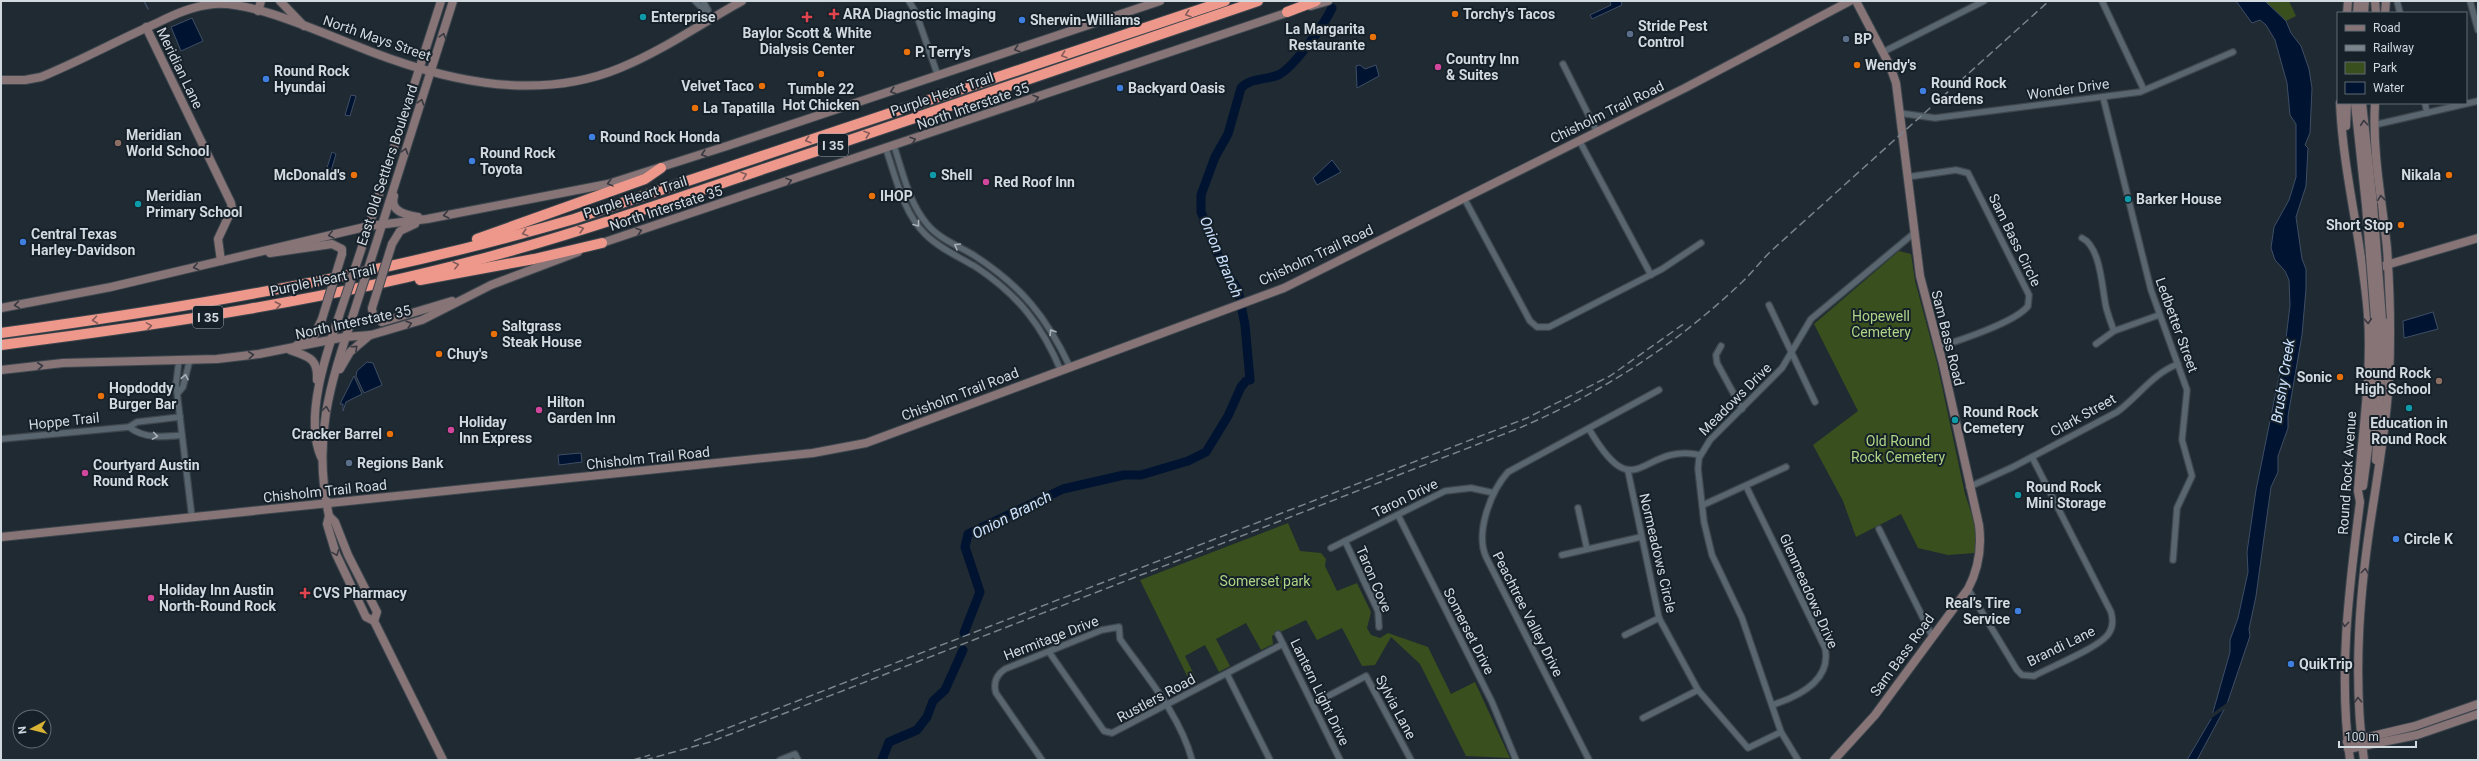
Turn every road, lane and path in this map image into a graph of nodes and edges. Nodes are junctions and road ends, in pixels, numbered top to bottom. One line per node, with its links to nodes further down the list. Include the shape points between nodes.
1 (231, 1): 26 (main road)
2 (261, 1): 27 (main road)
3 (280, 1): 38 (main road)
4 (441, 1): 45 (main road, East Old Settlers Boulevard)
5 (453, 1): 46 (main road, East Old Settlers Boulevard, one-way to 5)
6 (696, 1): 35 (street)
7 (703, 1): 35 (street)
8 (742, 1): 35 (main road, North Mays Street)
9 (909, 1): 47 (street, via 916,13)
10 (1160, 1): 47 (main road, one-way to 47)
11 (1225, 1): 88 (highway, Purple Heart Trail / I 35, one-way to 88, via 574,219 512,237)
12 (1258, 1): 92 (highway, Purple Heart Trail / I 35, one-way to 12, via 491,256 616,218)
13 (1316, 1): 28 (highway)
14 (1328, 1): 28 (main road, North Interstate 35)
15 (1850, 1): 63 (main road, Chisholm Trail Road, via 1698,82)
16 (1856, 1): 42 (main road, Sam Bass Road)
17 (1984, 1): 42 (street)
18 (2102, 1): 49 (street)
19 (2348, 1): 29 (main road)
20 (2358, 1): 30 (main road)
21 (2366, 1): 31 (main road)
22 (2375, 1): 32 (main road)
23 (2386, 1): 33 (main road)
24 (2397, 1): 34 (street)
25 (2470, 1): 39 (street)
26 (223, 5): 27 (main road, North Mays Street); 36 (main road, North Mays Street, via 191,8)
27 (258, 11): 38 (main road, North Mays Street)
28 (1287, 12): 65 (main road, North Interstate 35, one-way to 28)
29 (2348, 12)
30 (2357, 12)
31 (2364, 12)
32 (2376, 12)
33 (2385, 12)
34 (2400, 12)
35 (712, 18): 46 (main road, North Mays Street, via 622,67 576,82 504,86)
36 (155, 23): 37 (main road, North Mays Street); 41 (main road)
37 (146, 27): 40 (main road, North Mays Street); 41 (main road, Meridian Lane)
38 (306, 28): 45 (main road, North Mays Street)
39 (2478, 30)
40 (137, 31): 41 (main road); 48 (main road, North Mays Street, via 41,77)
41 (151, 38): 85 (main road, Meridian Lane, via 231,203 232,209 218,238 220,252)
42 (1883, 52): 60 (main road, Sam Bass Road, via 1896,83)
43 (2233, 52): 49 (street, Wonder Drive)
44 (1563, 64): 63 (street)
45 (421, 68): 46 (main road, North Mays Street); 76 (main road, East Old Settlers Boulevard)
46 (432, 71): 68 (main road, East Old Settlers Boulevard, one-way to 46)
47 (938, 76): 67 (main road, one-way to 67)
48 (1, 80)
49 (2144, 90): 50 (street, Wonder Drive)
50 (2103, 97): 60 (street, Wonder Drive, via 1935,118); 96 (street, Ledbetter Street, via 2115,153)
51 (2478, 101): 59 (street)
52 (2340, 104): 66 (main road, Round Rock Avenue)
53 (2347, 104): 66 (main road)
54 (2355, 104): 73 (main road)
55 (2362, 104): 73 (main road, one-way to 55)
56 (2374, 104): 62 (main road, Round Rock Avenue)
57 (2425, 104): 61 (street)
58 (2465, 104): 61 (street)
59 (2467, 104)
60 (1899, 113): 69 (main road, Sam Bass Road)
61 (2427, 113): 62 (street)
62 (2374, 125): 83 (main road, Round Rock Avenue, one-way to 62)
63 (1596, 130): 64 (main road, Chisholm Trail Road)
64 (1579, 140): 72 (main road, Chisholm Trail Road); 89 (street)
65 (890, 148): 70 (street); 71 (street); 80 (main road, North Interstate 35, one-way to 65)
66 (2345, 151): 82 (main road, Round Rock Avenue)
67 (661, 168): 74 (main road, one-way to 74, via 608,184); 88 (highway, via 645,179 496,233 381,263)
68 (400, 170): 74 (main road, via 394,205 406,215); 75 (main road, East Old Settlers Boulevard)
69 (1907, 177): 77 (main road, Sam Bass Road); 107 (street, Sam Bass Circle, via 1956,170 1968,173 2030,299 2028,306 2019,314 1971,338)
70 (906, 179): 71 (street); 114 (street, one-way to 70, via 1054,334 1031,303 1007,278 928,226 916,209)
71 (898, 182): 116 (street, one-way to 116, via 906,205 925,234 978,269 1025,308 1047,338)
72 (1464, 198): 89 (street, via 1530,321 1537,326 1549,327); 114 (main road, Chisholm Trail Road, via 1284,288)
73 (2369, 204): 97 (main road, bridge)
74 (427, 219): 75 (main road); 90 (main road, bridge, via 400,231 392,244 372,308 377,320 391,321)
75 (382, 225): 76 (main road); 102 (main road, East Old Settlers Boulevard, bridge)
76 (369, 226): 84 (main road, one-way to 84); 103 (main road, East Old Settlers Boulevard, bridge)
77 (1913, 234): 107 (main road, Sam Bass Road, via 1921,284); 110 (street, Meadows Drive, via 1816,314)
78 (2082, 238): 99 (street, via 2092,246 2096,256 2106,309)
79 (2478, 238): 86 (main road)
80 (602, 243): 90 (main road, North Interstate 35, via 491,285); 92 (highway, via 534,259)
81 (1701, 243): 89 (street)
82 (2360, 247): 83 (main road, via 2364,253 2372,256 2380,254); 87 (main road, Round Rock Avenue)
83 (2386, 248): 86 (main road, Round Rock Avenue)
84 (247, 254): 85 (main road); 108 (main road, bridge, via 288,252 332,244 342,250 322,319 314,336)
85 (217, 262): 95 (main road, one-way to 95, via 45,301)
86 (2388, 265): 87 (main road); 91 (main road, Round Rock Avenue)
87 (2362, 268): 93 (main road, Round Rock Avenue)
88 (359, 274): 100 (highway, Purple Heart Trail / I 35, one-way to 100, via 175,308)
89 (1651, 275)
90 (469, 296): 101 (main road, North Interstate 35, one-way to 90, via 422,320)
91 (2389, 297): 93 (main road, via 2377,292); 136 (main road, Round Rock Avenue, via 2386,428)
92 (305, 299): 98 (highway, Purple Heart Trail / I 35, one-way to 92)
93 (2366, 300): 137 (main road, Round Rock Avenue, one-way to 137, via 2369,355 2358,491)
94 (1769, 305): 110 (street)
95 (1, 308)
96 (2159, 315): 99 (street); 113 (street, Ledbetter Street)
97 (2379, 319): 136 (main road, via 2380,406); 137 (main road, via 2373,411)
98 (111, 331): 105 (highway, Purple Heart Trail / I 35); 109 (highway)
99 (2114, 331): 104 (street)
100 (1, 333)
101 (371, 335): 102 (main road, North Interstate 35); 117 (main road, one-way to 101, via 344,359)
102 (345, 337): 103 (main road, North Interstate 35); 117 (main road, East Old Settlers Boulevard)
103 (330, 341): 108 (main road, North Interstate 35); 121 (main road, East Old Settlers Boulevard)
104 (2096, 344)
105 (1, 345)
106 (1721, 346): 122 (street, via 1716,355 1717,363)
107 (1938, 347): 134 (main road, Sam Bass Road)
108 (290, 349): 112 (main road, North Interstate 35, one-way to 108); 121 (main road, via 305,355 316,364)
109 (1, 351)
110 (1792, 354): 120 (street); 122 (street, Meadows Drive, via 1777,374)
111 (179, 360): 112 (main road, North Interstate 35); 115 (main road, North Interstate 35, one-way to 111, via 63,363); 119 (street, via 176,384)
112 (190, 360): 119 (street, one-way to 112, via 183,387)
113 (2178, 364): 130 (street, Clark Street, via 2158,374 2129,404 2117,412); 151 (street, Ledbetter Street, via 2187,390 2182,440 2192,476 2179,503)
114 (1070, 367): 116 (main road, Chisholm Trail Road)
115 (1, 370)
116 (1061, 371): 138 (main road, Chisholm Trail Road, via 877,440 849,448)
117 (329, 389): 129 (main road, one-way to 117)
118 (1660, 390): 125 (street, Peachtree Valley Drive)
119 (178, 393): 123 (street)
120 (1815, 402)
121 (316, 406): 129 (main road, via 315,445)
122 (1742, 409): 128 (street, Meadows Drive, via 1710,440)
123 (180, 416): 124 (street, Hoppe Trail, via 137,422); 126 (street)
124 (130, 427): 126 (street, one-way to 126, via 137,433 164,438); 127 (street, Hoppe Trail)
125 (1588, 429): 132 (street, via 1609,459); 135 (street, Peachtree Valley Drive, via 1513,468 1501,480)
126 (182, 435): 143 (street)
127 (1, 440)
128 (1700, 455): 132 (street, via 1685,452 1670,454 1637,470); 139 (street, Meadows Drive, via 1698,469)
129 (321, 457): 138 (main road)
130 (2032, 457): 134 (street, Clark Street); 152 (street, Brandi Lane, via 2111,612 2110,632 2097,644 2034,676 2026,676 2017,670)
131 (1786, 467): 133 (street)
132 (1628, 471): 146 (street, Normeadows Circle)
133 (1746, 486): 139 (street); 165 (street, Glenmeadows Drive, via 1825,648 1826,657 1820,675 1804,692)
134 (1969, 487): 152 (main road, Sam Bass Road, via 1979,525 1980,546 1978,567)
135 (1494, 493): 141 (street, Taron Drive, via 1471,488 1454,489); 181 (street, Peachtree Valley Drive, via 1482,531 1483,550)
136 (2374, 497): 170 (main road, Round Rock Avenue, one-way to 136, via 2358,693 2358,639)
137 (2360, 502): 171 (main road, Round Rock Avenue, one-way to 171, via 2344,646 2344,710)
138 (327, 504): 142 (main road); 143 (main road, Chisholm Trail Road)
139 (1702, 505): 165 (street, Meadows Drive, via 1712,555 1742,618)
140 (1578, 508): 149 (street)
141 (1398, 515): 147 (street, Taron Drive); 180 (street, Somerset Drive, via 1492,702)
142 (329, 516): 154 (main road, via 336,522 348,555 377,612); 154 (main road, one-way to 154, via 327,524 336,554 366,617)
143 (192, 518): 145 (main road, Chisholm Trail Road)
144 (1880, 529): 158 (street)
145 (1, 537)
146 (1641, 537): 149 (street); 153 (street, Normeadows Circle)
147 (1345, 541): 148 (street, Taron Drive); 155 (street, Taron Cove, via 1378,611)
148 (1331, 548)
149 (1587, 549): 150 (street)
150 (1562, 555)
151 (2173, 560)
152 (1968, 589): 158 (main road, Sam Bass Road)
153 (1659, 618): 157 (street); 162 (street, Normeadows Circle)
154 (374, 621): 172 (main road)
155 (1379, 627)
156 (1278, 634): 159 (street, Lantern Light Drive)
157 (1625, 635)
158 (1932, 636): 183 (main road, Sam Bass Road, via 1875,715)
159 (1283, 644): 161 (street, Rustlers Road); 163 (street, Lantern Light Drive)
160 (1049, 652): 166 (street, Rustlers Road, via 1104,731 1116,732); 166 (street, Hermitage Drive, via 1102,630 1119,627 1120,639); 175 (street, Hermitage Drive, via 1005,669 998,675 995,683 998,696)
161 (1227, 674): 166 (street, Rustlers Road); 177 (street)
162 (1698, 690): 168 (street); 169 (street, Normeadows Circle, via 1748,748)
163 (1313, 704): 178 (street, Lantern Light Drive); 179 (street, Sylvia Lane, via 1366,676)
164 (2478, 704): 170 (main road)
165 (1772, 705): 169 (street, Meadows Drive)
166 (1166, 706): 176 (street)
167 (2478, 714): 170 (main road, via 2417,735)
168 (1643, 718)
169 (1781, 732): 182 (street, Meadows Drive)
170 (2362, 743): 171 (main road); 185 (main road, Round Rock Avenue)
171 (2348, 746): 184 (main road, Round Rock Avenue)
172 (443, 760)
173 (780, 760): 174 (street, via 795,754)
174 (798, 760)
175 (1042, 760)
176 (1192, 760)
177 (1270, 760)
178 (1340, 760)
179 (1411, 760)
180 (1516, 760)
181 (1589, 760)
182 (1798, 760)
183 (1834, 760)
184 (2350, 760)
185 (2364, 760)

